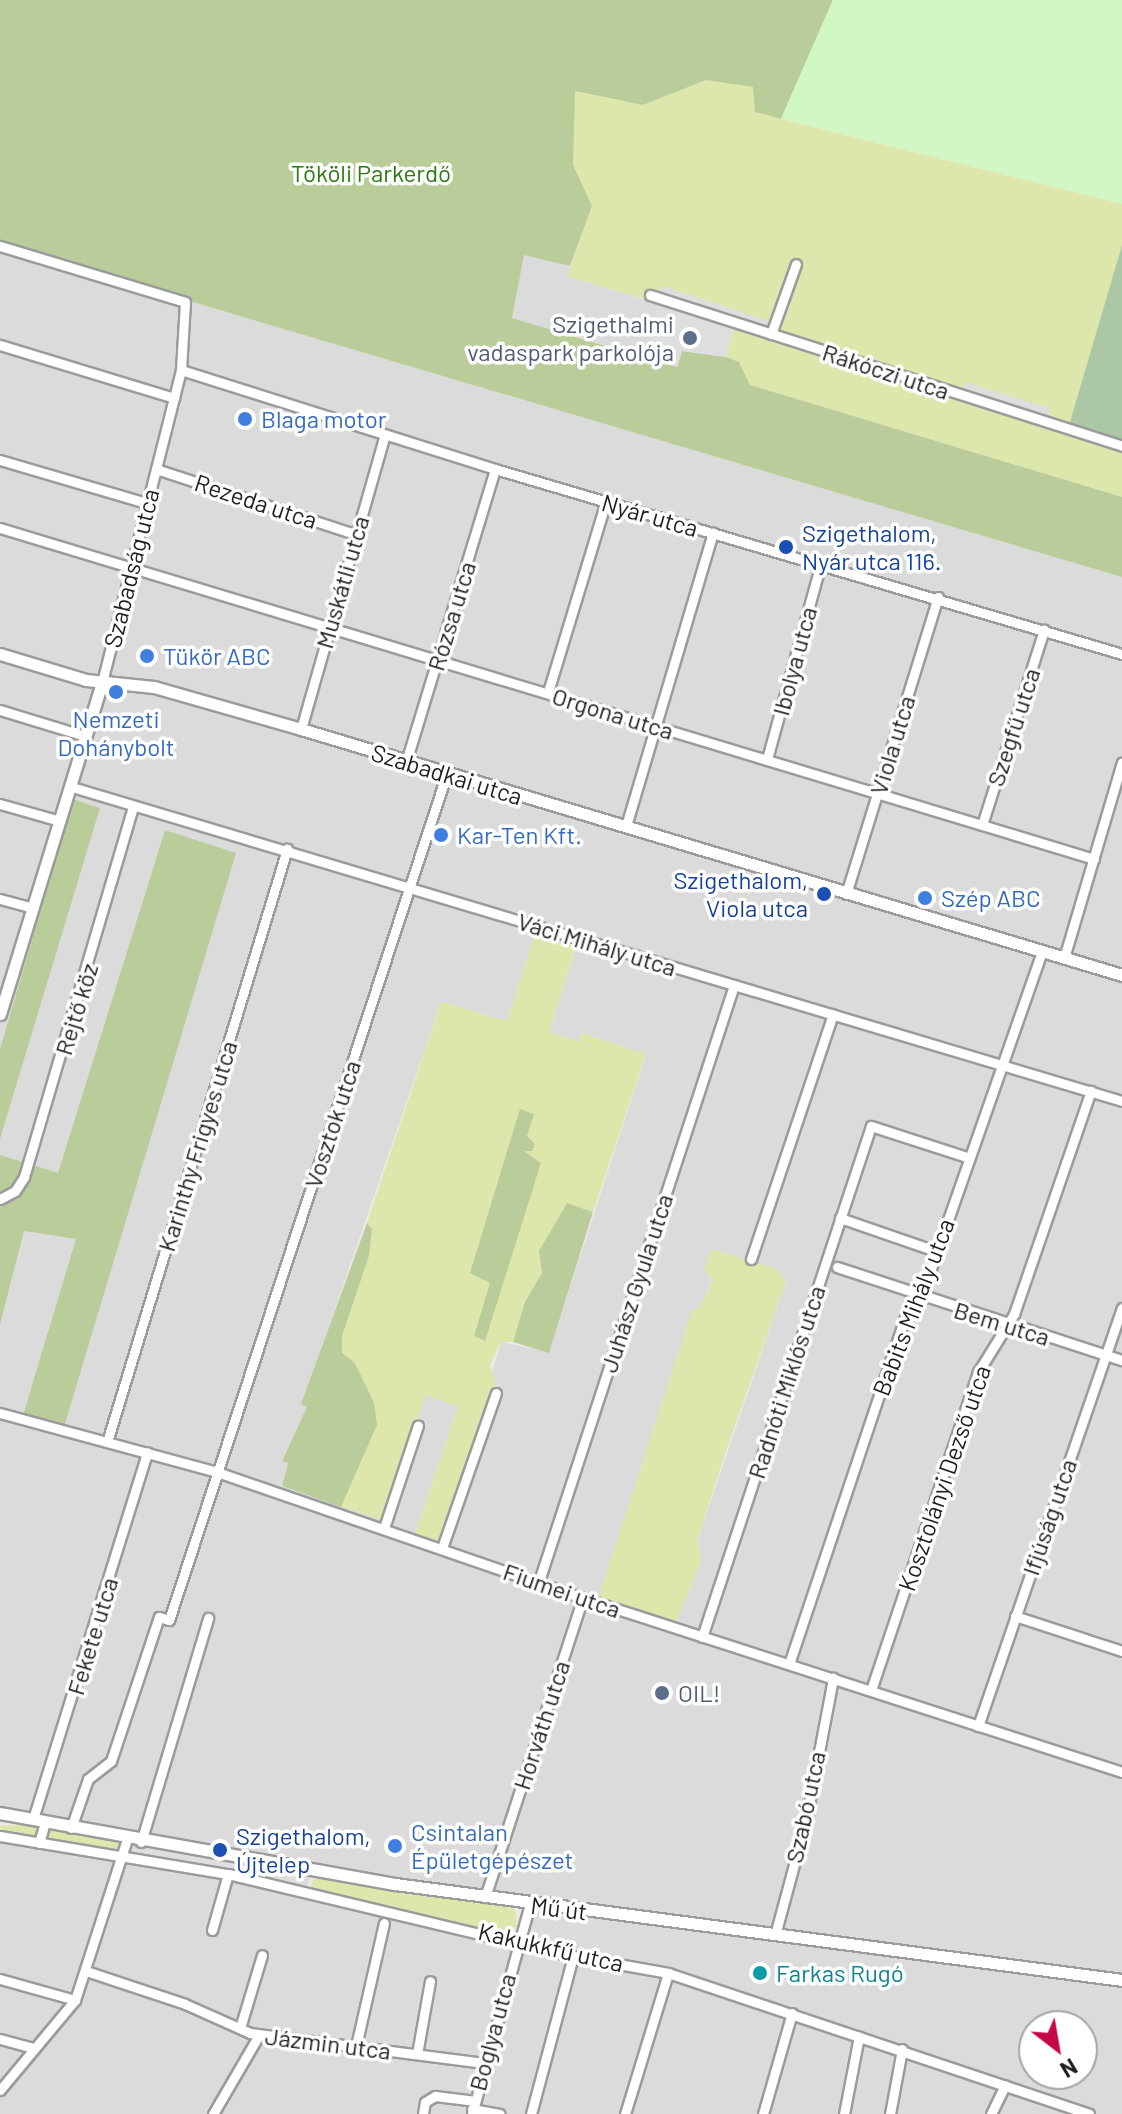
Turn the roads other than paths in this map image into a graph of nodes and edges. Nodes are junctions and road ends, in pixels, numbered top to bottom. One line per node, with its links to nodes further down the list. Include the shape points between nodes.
1 (0, 246): 6 (street, Szabadság utca, via 185,302)
2 (796, 264): 4 (street)
3 (650, 295): 4 (street, Rákóczi utca)
4 (771, 334): 9 (street, Rákóczi utca)
5 (0, 345): 7 (street)
6 (181, 370): 7 (street, Szabadság utca); 8 (street, Nyár utca)
7 (174, 398): 11 (street, Szabadság utca)
8 (385, 435): 12 (street, Nyár utca); 17 (street, Muskátli utca)
9 (1122, 446)
10 (0, 460): 14 (street)
11 (156, 469): 14 (street, Szabadság utca); 17 (street, Rezeda utca)
12 (495, 469): 13 (street, Nyár utca); 25 (street, Rózsa utca)
13 (606, 501): 16 (street, Nyár utca); 27 (street)
14 (146, 503): 19 (street, Szabadság utca)
15 (0, 528): 19 (street, Orgona utca)
16 (713, 533): 18 (street, Nyár utca); 29 (street)
17 (355, 534): 21 (street, Muskátli utca)
18 (821, 563): 20 (street, Nyár utca); 32 (street, Ibolya utca)
19 (132, 567): 21 (street, Orgona utca); 26 (street, Szabadság utca)
20 (938, 597): 22 (street, Nyár utca); 37 (street, Viola utca)
21 (328, 627): 25 (street, Orgona utca); 30 (street, Muskátli utca)
22 (1044, 630): 24 (street, Nyár utca); 41 (street, Szegfű utca)
23 (0, 654): 26 (street, Szabadkai utca, via 63,674)
24 (1122, 654)
25 (438, 660): 27 (street, Orgona utca); 33 (street, Rózsa utca)
26 (103, 679): 30 (street, Szabadkai utca, via 154,687); 31 (street, Szabadság utca)
27 (548, 692): 29 (street, Orgona utca)
28 (0, 710): 31 (street)
29 (655, 726): 32 (street, Orgona utca); 42 (street)
30 (301, 729): 33 (street, Szabadkai utca)
31 (85, 736): 36 (street, Szabadság utca)
32 (767, 759): 37 (street, Orgona utca)
33 (406, 762): 35 (street, Szabadkai utca)
34 (1122, 762): 44 (street)
35 (446, 776): 42 (street, Szabadkai utca); 45 (street, Vosztok utca)
36 (72, 787): 39 (street, Váci Mihály utca); 40 (street, Szabadság utca)
37 (877, 794): 41 (street, Orgona utca); 46 (street, Viola utca)
38 (0, 804): 40 (street)
39 (133, 807): 43 (street, Váci Mihály utca); 59 (street, Rejtő köz, via 24,1177 15,1191)
40 (60, 821): 48 (street, Szabadság utca)
41 (982, 825): 44 (street, Orgona utca)
42 (626, 826): 46 (street, Szabadkai utca)
43 (287, 849): 45 (street, Váci Mihály utca); 72 (street, Karinthy Frigyes utca)
44 (1094, 859): 50 (street)
45 (411, 887): 52 (street, Váci Mihály utca); 74 (street, Vosztok utca)
46 (846, 894): 49 (street, Szabadkai utca)
47 (0, 899): 48 (street)
48 (33, 908): 53 (street, Szabadság utca)
49 (1042, 951): 50 (street, Szabadkai utca); 55 (street, Babits Mihály utca)
50 (1064, 958): 51 (street, Szabadkai utca)
51 (1122, 975)
52 (734, 985): 54 (street, Váci Mihály utca); 77 (street, Juhász Gyula utca)
53 (1, 1008)
54 (833, 1014): 55 (street, Váci Mihály utca); 62 (street)
55 (1001, 1063): 56 (street, Váci Mihály utca); 58 (street, Babits Mihály utca)
56 (1091, 1091): 57 (street, Váci Mihály utca); 66 (street, Kosztolányi Dezső utca, via 1014,1314)
57 (1122, 1101)
58 (967, 1157): 60 (street, Radnóti Miklós utca, via 871,1126); 61 (street, Babits Mihály utca)
59 (0, 1199)
60 (840, 1218): 61 (street); 81 (street, Radnóti Miklós utca)
61 (936, 1251): 64 (street, Babits Mihály utca)
62 (751, 1259)
63 (837, 1267): 64 (street, Bem utca)
64 (922, 1294): 66 (street, Bem utca); 83 (street, Babits Mihály utca, via 911,1300)
65 (1122, 1308): 67 (street, Ifjúság utca)
66 (1005, 1324): 67 (street, Bem utca); 85 (street, Kosztolányi Dezső utca, via 978,1372)
67 (1106, 1355): 68 (street, Bem utca); 79 (street, Ifjúság utca)
68 (1122, 1360)
69 (496, 1393): 76 (street)
70 (0, 1413): 72 (street, Fiumei utca)
71 (418, 1425): 75 (street)
72 (107, 1442): 73 (street, Fiumei utca)
73 (147, 1452): 74 (street, Fiumei utca); 89 (street, Fekete utca)
74 (214, 1471): 75 (street, Fiumei utca); 90 (street, Vosztok utca, via 169,1620 159,1617 111,1761 88,1779)
75 (384, 1528): 76 (street, Fiumei utca)
76 (442, 1548): 77 (street, Fiumei utca)
77 (539, 1581): 78 (street, Fiumei utca)
78 (583, 1598): 81 (street, Fiumei utca); 97 (street, Horváth utca)
79 (1015, 1616): 82 (street); 86 (street, Ifjúság utca)
80 (208, 1618): 93 (street)
81 (702, 1637): 83 (street, Fiumei utca)
82 (1122, 1651)
83 (789, 1664): 84 (street, Fiumei utca)
84 (833, 1678): 85 (street, Fiumei utca); 101 (street, Szabó utca, via 806,1820)
85 (871, 1690): 86 (street, Fiumei utca)
86 (978, 1726): 87 (street, Fiumei utca)
87 (1122, 1772)
88 (0, 1813): 89 (street, Mű út)
89 (39, 1821): 90 (street, Mű út); 94 (street, Fekete utca)
90 (71, 1828): 92 (street, Mű út)
91 (0, 1836): 94 (street, Kakukkfű utca)
92 (127, 1839): 93 (street, Mű út); 95 (street)
93 (141, 1842): 97 (street, Mű út)
94 (39, 1843): 95 (street, Kakukkfű utca)
95 (122, 1858): 96 (street, Kakukkfű utca); 105 (street)
96 (228, 1874): 100 (street); 102 (street, Kakukkfű utca)
97 (485, 1897): 98 (street, Mű út)
98 (530, 1904): 101 (street, Mű út); 102 (street, Boglya utca)
99 (384, 1923): 116 (street)
100 (212, 1930)
101 (775, 1935): 108 (street, Mű út)
102 (518, 1939): 104 (street, Kakukkfű utca); 120 (street, Boglya utca)
103 (262, 1955): 112 (street)
104 (573, 1956): 106 (street, Kakukkfű utca); 127 (street)
105 (86, 1971): 110 (street); 112 (street, Jázmin utca)
106 (668, 1973): 111 (street, Kakukkfű utca); 128 (street)
107 (0, 1979): 110 (street)
108 (1122, 1980)
109 (430, 1981): 119 (street)
110 (75, 2000): 117 (street)
111 (792, 2013): 114 (street, Kakukkfű utca); 129 (street)
112 (240, 2028): 113 (street, Jázmin utca)
113 (259, 2035): 116 (street, Jázmin utca); 124 (street)
114 (859, 2036): 118 (street, Kakukkfű utca); 130 (street)
115 (0, 2039): 117 (street)
116 (356, 2046): 119 (street, Jázmin utca)
117 (34, 2048): 122 (street)
118 (902, 2049): 121 (street, Kakukkfű utca); 131 (street)
119 (417, 2054): 120 (street, Jázmin utca)
120 (484, 2063): 123 (street, Boglya utca)
121 (1005, 2085): 132 (street); 133 (street, Kakukkfű utca)
122 (0, 2090)
123 (473, 2108): 125 (street, via 435,2096 425,2102); 126 (street)
124 (213, 2114)
125 (423, 2114)
126 (500, 2114)
127 (531, 2114)
128 (625, 2114)
129 (763, 2114)
130 (844, 2114)
131 (890, 2114)
132 (991, 2114)
133 (1089, 2114)

